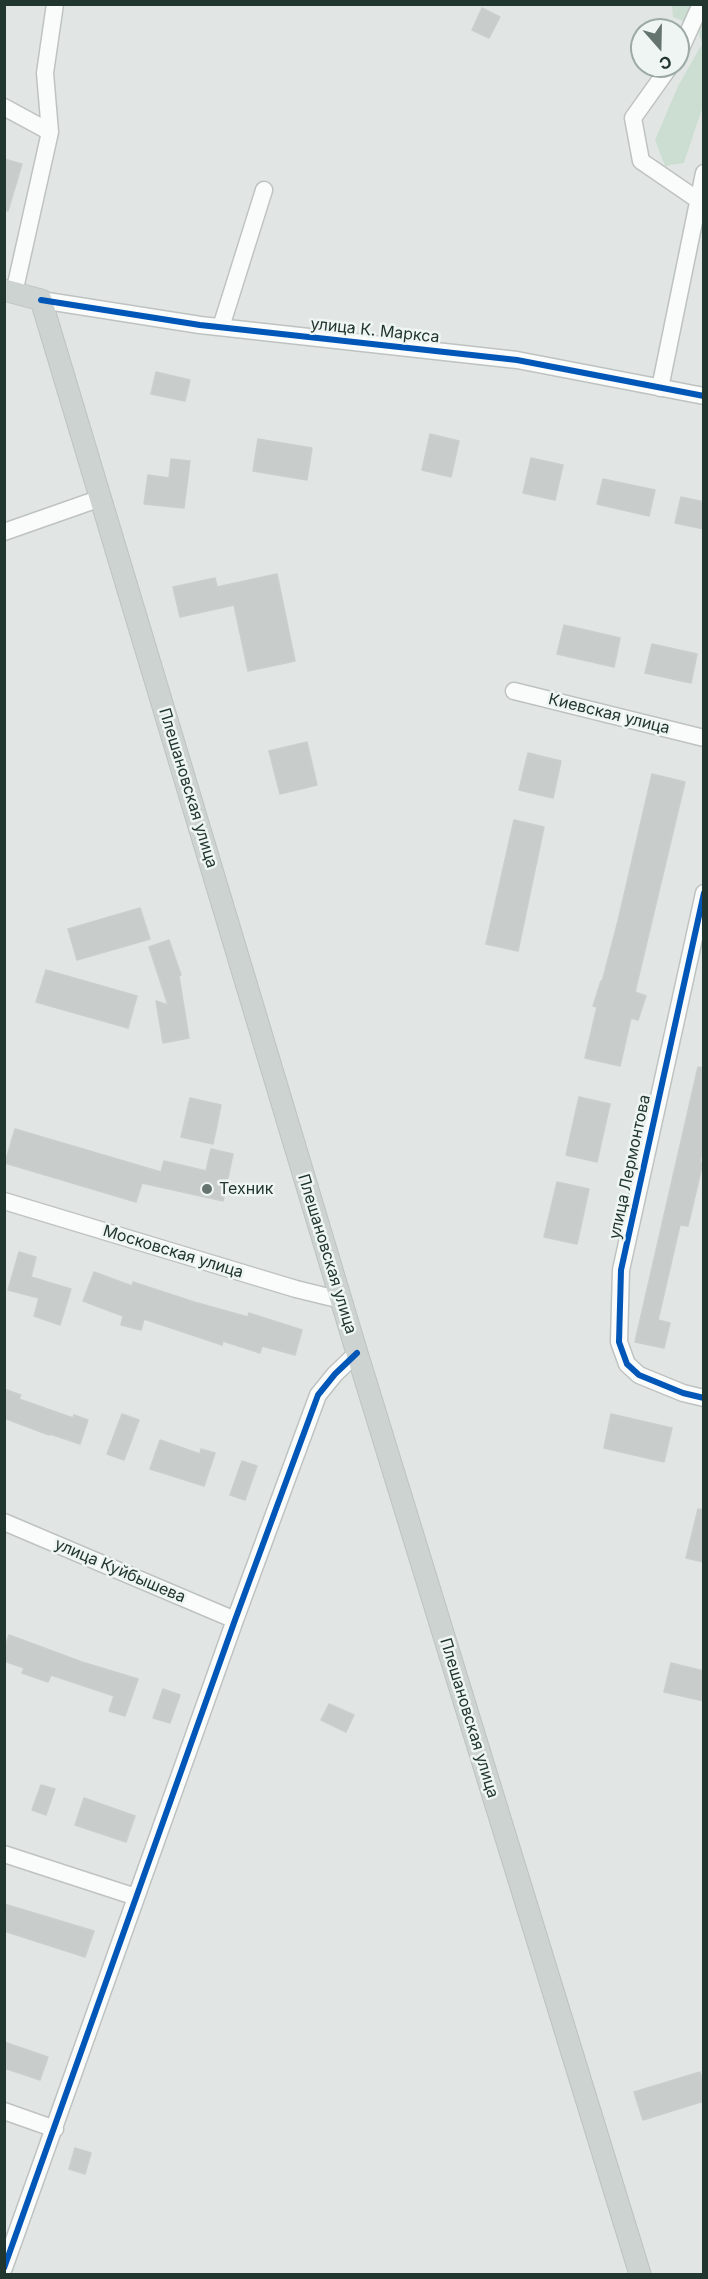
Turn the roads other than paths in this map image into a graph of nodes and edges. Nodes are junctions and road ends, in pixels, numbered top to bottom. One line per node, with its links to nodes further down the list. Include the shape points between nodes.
1 (55, 4): 6 (street, via 45,73)
2 (701, 4): 3 (street)
3 (690, 28)
4 (661, 78): 9 (street, via 633,118 641,161)
5 (4, 107): 6 (street)
6 (50, 132): 10 (street)
7 (704, 173): 9 (street)
8 (264, 190): 12 (street)
9 (698, 200): 13 (street)
10 (9, 291): 11 (main road, улица К. Маркса)
11 (41, 300): 12 (street, улица К. Маркса); 15 (main road, Плешановская улица)
12 (221, 327): 13 (street, улица К. Маркса, via 517,360)
13 (660, 388): 14 (street, улица К. Маркса)
14 (704, 396)
15 (101, 498): 16 (street); 21 (main road, Плешановская улица)
16 (4, 532)
17 (514, 691): 18 (street, Киевская улица)
18 (704, 738)
19 (704, 893): 23 (street, улица Лермонтова, via 621,1270 619,1342 627,1364 639,1375)
20 (4, 1202): 21 (street, Московская улица)
21 (341, 1300): 22 (main road, Плешановская улица)
22 (357, 1353): 25 (street, via 318,1395); 31 (main road, Плешановская улица)
23 (704, 1398)
24 (4, 1522): 25 (street, улица Куйбышева)
25 (235, 1620): 27 (street)
26 (4, 1854): 27 (street)
27 (136, 1897): 29 (street)
28 (4, 2111): 29 (street)
29 (55, 2128): 30 (street)
30 (4, 2268)
31 (640, 2274)

